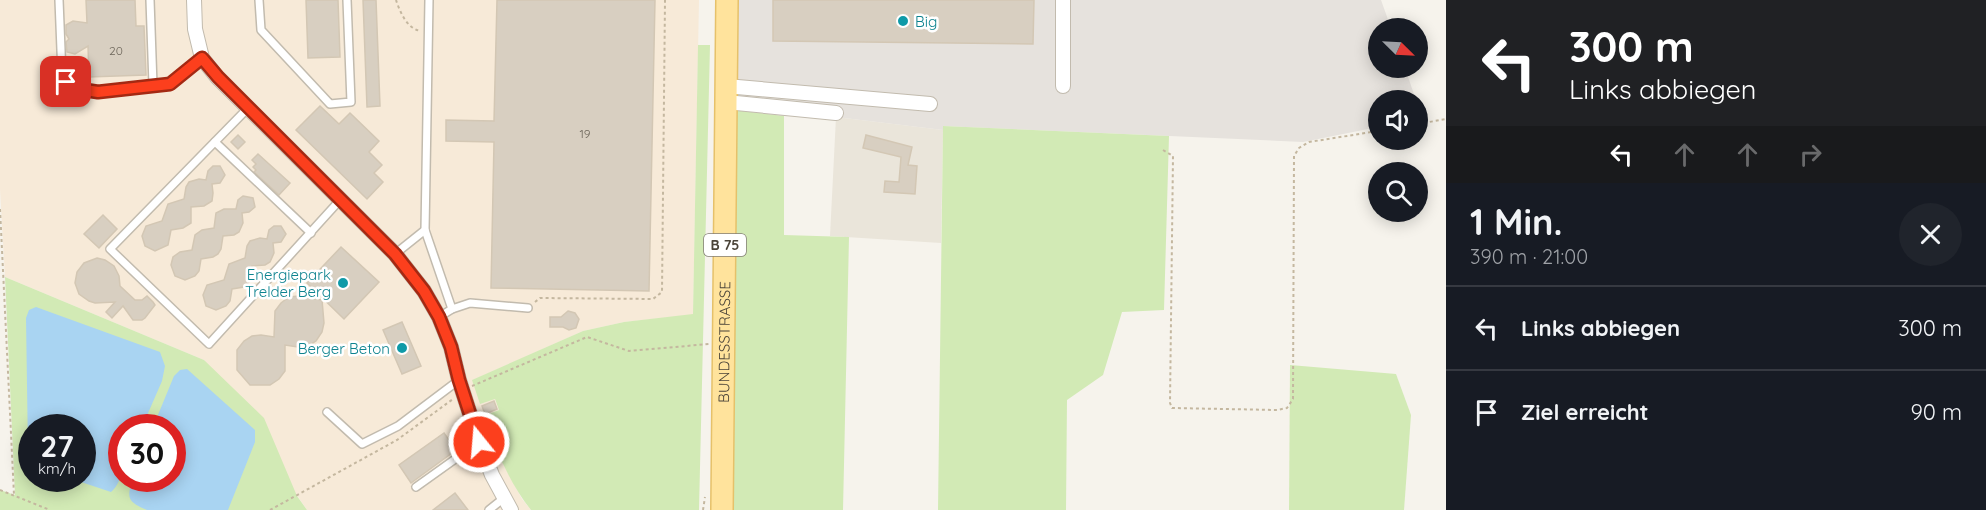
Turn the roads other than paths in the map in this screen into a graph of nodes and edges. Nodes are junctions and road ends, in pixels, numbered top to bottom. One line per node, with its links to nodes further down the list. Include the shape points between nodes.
1 (59, 0): 10 (lane, via 62,75 66,82 98,92)
2 (150, 0): 10 (lane)
3 (194, 0): 9 (street)
4 (259, 0): 5 (lane, via 261,30 330,104 351,102)
5 (347, 0)
6 (429, 0): 18 (lane)
7 (727, 0): 12 (main road, BUNDESSTRASSE / B 75)
8 (1063, 0): 11 (street)
9 (202, 58): 10 (lane, via 170,84); 14 (street)
10 (153, 85)
11 (1063, 86)
12 (726, 94): 13 (street); 15 (street); 30 (main road, BUNDESSTRASSE / B 75)
13 (930, 104)
14 (248, 108): 16 (lane); 17 (street)
15 (836, 113)
16 (215, 142): 19 (lane); 19 (lane, via 110,249 209,344)
17 (340, 200): 19 (lane); 20 (street)
18 (425, 231): 20 (lane); 22 (lane)
19 (310, 233)
20 (395, 254): 23 (street)
21 (528, 308): 22 (lane, via 470,303)
22 (452, 309): 23 (lane)
23 (439, 317): 24 (street)
24 (461, 386): 25 (lane, via 362,444); 26 (street)
25 (327, 412)
26 (479, 442): 27 (lane); 28 (street)
27 (416, 487)
28 (507, 504): 29 (lane)
29 (489, 510)
30 (722, 510)

